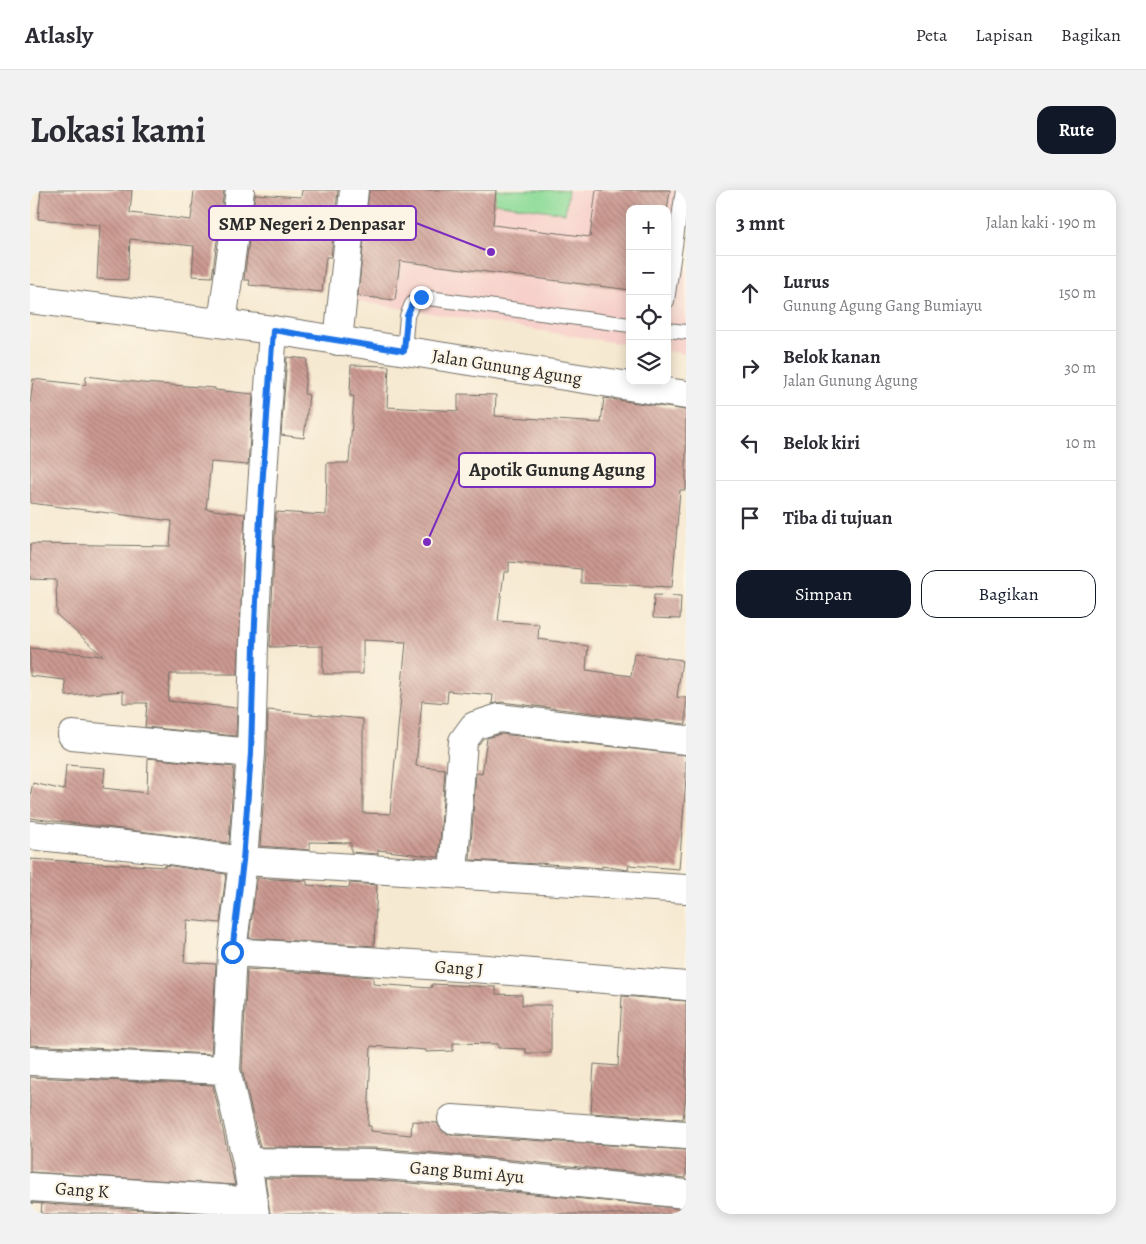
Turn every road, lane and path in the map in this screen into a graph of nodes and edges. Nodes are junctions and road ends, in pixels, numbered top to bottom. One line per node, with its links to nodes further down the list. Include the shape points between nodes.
1 (240, 190): 7 (street)
2 (354, 190): 11 (street)
3 (683, 190): 4 (lane)
4 (668, 295)
5 (30, 299): 7 (street, Jalan Gunung Agung)
6 (626, 323): 12 (lane, via 421,297 412,304 407,316)
7 (222, 324): 8 (street, Jalan Gunung Agung)
8 (273, 330): 11 (street, Jalan Gunung Agung); 18 (street, via 260,517)
9 (671, 330): 10 (lane)
10 (686, 332)
11 (338, 341): 12 (street, Jalan Gunung Agung)
12 (404, 351): 13 (street, Jalan Gunung Agung)
13 (626, 381)
14 (653, 385): 15 (street, Jalan Gunung Agung)
15 (686, 395)
16 (72, 735): 18 (street)
17 (686, 740): 21 (street, via 499,718 474,726 463,741)
18 (251, 753): 20 (street)
19 (30, 835): 20 (street)
20 (243, 861): 21 (street); 23 (street)
21 (453, 873): 22 (street)
22 (686, 889)
23 (232, 952): 24 (street, Gang J); 26 (street)
24 (686, 986)
25 (30, 1061): 26 (street)
26 (226, 1070): 29 (street)
27 (452, 1119): 28 (street)
28 (686, 1135)
29 (247, 1162): 31 (street, Gang Bumi Ayu, via 373,1164); 32 (street)
30 (30, 1187): 32 (street, Gang K, via 222,1199)
31 (686, 1194)
32 (255, 1208)

